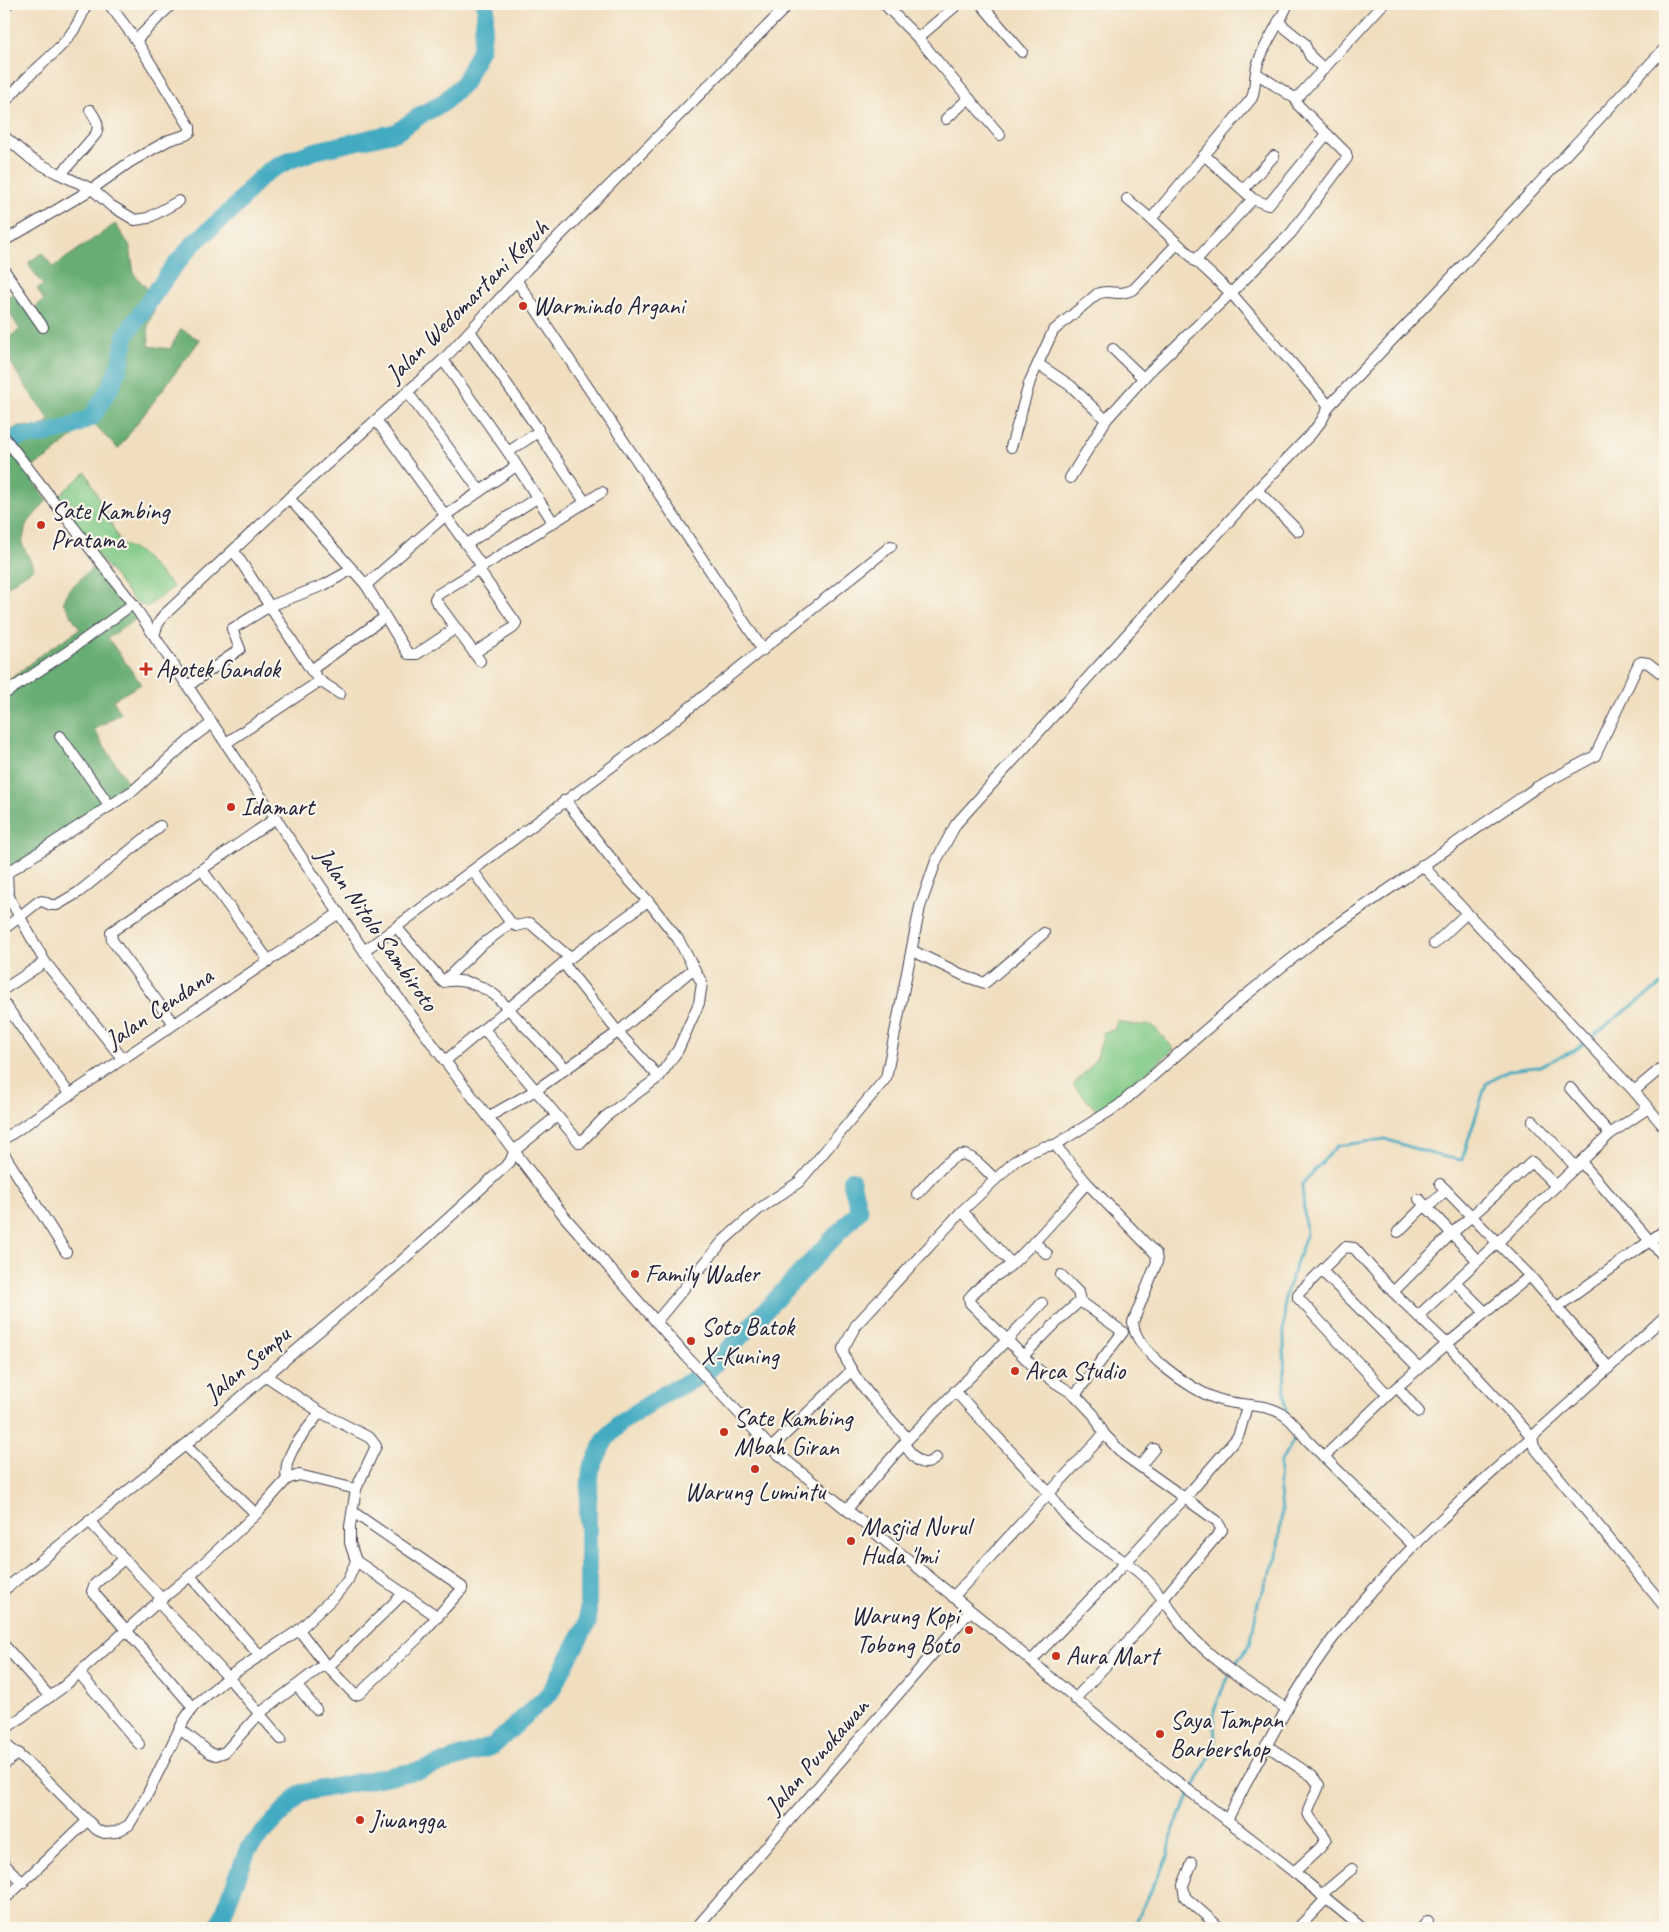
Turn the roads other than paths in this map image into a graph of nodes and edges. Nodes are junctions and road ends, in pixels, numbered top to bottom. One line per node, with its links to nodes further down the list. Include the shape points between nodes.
1 (8, 4): 11 (street)
2 (86, 4): 21 (street, via 63,46)
3 (109, 4): 14 (street)
4 (172, 4): 14 (street)
5 (789, 4): 40 (street, Jalan Wedomartani Kepuh)
6 (884, 4): 13 (street)
7 (958, 4): 13 (street)
8 (981, 4): 16 (street)
9 (1288, 4): 12 (street)
10 (1383, 4): 17 (street)
11 (4, 7)
12 (1278, 22): 17 (street, via 1304,43 1310,56); 18 (street, via 1258,62)
13 (918, 38): 19 (street)
14 (136, 40): 30 (street, via 190,127 190,132 130,162)
15 (1665, 48): 49 (street)
16 (1022, 52)
17 (1324, 68): 20 (street)
18 (1256, 73): 20 (street); 27 (street, via 1256,89 1252,98)
19 (969, 98): 23 (street); 25 (street)
20 (1296, 99): 24 (street)
21 (4, 104)
22 (90, 110): 29 (street, via 98,124 96,134)
23 (946, 119)
24 (1327, 134): 33 (street, via 1270,203 1265,205); 41 (street, via 1347,158 1291,233)
25 (1000, 135)
26 (4, 136): 29 (street, via 31,159)
27 (1204, 155): 31 (street); 35 (street)
28 (1274, 156): 31 (street)
29 (61, 174): 30 (street)
30 (92, 189): 34 (street, via 135,220 156,215); 36 (street)
31 (1243, 190): 33 (street)
32 (1126, 199): 35 (street)
33 (1253, 199): 38 (street)
34 (179, 201)
35 (1152, 219): 37 (street)
36 (4, 241)
37 (1177, 244): 38 (street); 46 (street, via 1134,289 1119,295 1105,291 1097,294 1056,327)
38 (1196, 261): 41 (street)
39 (4, 270): 42 (street)
40 (517, 281): 43 (street, Jalan Wedomartani Kepuh); 80 (street)
41 (1231, 293): 47 (street); 49 (street)
42 (43, 327)
43 (470, 331): 45 (street, Jalan Wedomartani Kepuh); 52 (street)
44 (1113, 349): 47 (street)
45 (443, 360): 48 (street, Jalan Wedomartani Kepuh); 55 (street)
46 (1038, 364): 51 (street, via 1071,386); 54 (street)
47 (1143, 378): 51 (street)
48 (408, 393): 50 (street, Jalan Wedomartani Kepuh); 59 (street)
49 (1329, 406): 58 (street, via 1318,426)
50 (376, 420): 61 (street, Jalan Wedomartani Kepuh); 64 (street)
51 (1106, 420): 57 (street)
52 (538, 432): 55 (street); 63 (street)
53 (4, 437): 73 (street, Jalan Nitolo Sambiroto)
54 (1011, 447)
55 (508, 452): 56 (street)
56 (516, 466): 59 (street); 62 (street)
57 (1070, 478)
58 (1257, 490): 66 (street); 107 (street, via 956,824 936,861 920,907)
59 (480, 491): 64 (street)
60 (602, 492): 63 (street)
61 (289, 498): 69 (street, Jalan Wedomartani Kepuh); 71 (street)
62 (538, 498): 65 (street); 67 (street)
63 (585, 502): 65 (street)
64 (446, 515): 67 (street); 72 (street)
65 (553, 522): 70 (street)
66 (1298, 531)
67 (467, 544): 70 (street)
68 (891, 546): 80 (street)
69 (234, 551): 74 (street); 75 (street, Jalan Wedomartani Kepuh)
70 (480, 568): 78 (street, via 435,599); 78 (street, via 516,623 477,657)
71 (351, 570): 72 (street); 74 (street, via 324,585)
72 (366, 585): 76 (street)
73 (134, 604): 77 (street, Jalan Nitolo Sambiroto); 85 (street)
74 (270, 606): 81 (street); 84 (street, via 232,629 240,649)
75 (163, 616): 77 (street); 79 (street, Jalan Wedomartani Kepuh)
76 (385, 617): 78 (street, via 408,654 412,655); 81 (street)
77 (143, 618): 79 (street, Jalan Nitolo Sambiroto)
78 (456, 628)
79 (154, 635): 84 (street, Jalan Nitolo Sambiroto)
80 (763, 650): 90 (street)
81 (311, 670): 83 (street)
82 (1665, 676): 94 (street, via 1648,663 1639,663 1595,756 1537,787)
83 (320, 681): 86 (street); 89 (street)
84 (188, 686): 87 (street, Jalan Nitolo Sambiroto)
85 (4, 694)
86 (340, 694)
87 (212, 723): 89 (street, Jalan Nitolo Sambiroto); 91 (street, via 134,790)
88 (60, 736): 91 (street)
89 (226, 743): 92 (street, Jalan Nitolo Sambiroto)
90 (565, 800): 96 (street); 98 (street)
91 (110, 806): 97 (street)
92 (276, 818): 95 (street); 99 (street, Jalan Nitolo Sambiroto)
93 (160, 826): 101 (street, via 79,892 57,905 38,902)
94 (1422, 865): 100 (street); 136 (street, via 1290,959 1118,1106)
95 (202, 870): 109 (street); 117 (street, via 114,929 110,936)
96 (473, 871): 102 (street); 104 (street)
97 (5, 873): 101 (street, via 8,894)
98 (648, 902): 110 (street); 112 (street, via 678,939)
99 (339, 913): 108 (street, Jalan Nitolo Sambiroto); 109 (street, Jalan Cendana)
100 (1467, 913): 106 (street); 127 (street)
101 (19, 916): 103 (street); 111 (street)
102 (511, 923): 110 (street, via 516,926 530,923); 113 (street, via 479,947)
103 (4, 928)
104 (396, 928): 108 (street); 113 (street)
105 (1044, 933): 107 (street, via 985,984)
106 (1434, 944)
107 (912, 951): 171 (street, via 886,1078 799,1182 759,1209 723,1241)
108 (364, 952): 121 (street, Jalan Nitolo Sambiroto)
109 (269, 961): 117 (street, Jalan Cendana)
110 (566, 961): 116 (street); 119 (street)
111 (45, 962): 114 (street); 120 (street)
112 (694, 968): 119 (street); 124 (street, via 702,983 700,1003 678,1050)
113 (443, 982): 116 (street, via 457,979 488,989)
114 (4, 989)
115 (4, 1003): 128 (street)
116 (509, 1008): 118 (street); 123 (street)
117 (174, 1024): 120 (street, Jalan Cendana)
118 (484, 1028): 121 (street); 126 (street)
119 (618, 1032): 123 (street); 124 (street)
120 (122, 1058): 128 (street, Jalan Cendana)
121 (445, 1061): 131 (street, Jalan Nitolo Sambiroto)
122 (1665, 1065): 127 (street)
123 (565, 1068): 126 (street)
124 (659, 1077): 130 (street, via 605,1117 580,1144)
125 (1570, 1088): 134 (street)
126 (536, 1090): 130 (street); 131 (street)
127 (1634, 1091): 129 (street)
128 (70, 1095): 135 (street, Jalan Cendana)
129 (1648, 1108): 133 (street); 134 (street)
130 (557, 1116): 137 (street)
131 (488, 1117): 137 (street, Jalan Nitolo Sambiroto)
132 (1533, 1121): 141 (street)
133 (1665, 1128)
134 (1610, 1134): 141 (street)
135 (4, 1138)
136 (1055, 1145): 142 (street, via 1043,1147 1015,1161); 143 (street)
137 (514, 1151): 139 (street, Jalan Sempu); 140 (street, Jalan Nitolo Sambiroto)
138 (4, 1154): 155 (street)
139 (510, 1162): 140 (street); 180 (street, Jalan Sempu, via 395,1267)
140 (522, 1162): 171 (street, Jalan Nitolo Sambiroto)
141 (1578, 1164): 144 (street); 152 (street)
142 (995, 1179): 145 (street, via 972,1160 959,1155); 147 (street)
143 (1087, 1183): 153 (street); 172 (street, via 1156,1254 1158,1262)
144 (1556, 1186): 148 (street, via 1532,1162); 154 (street)
145 (917, 1194)
146 (1424, 1204): 148 (street, via 1443,1187); 150 (street); 151 (street)
147 (962, 1211): 159 (street); 179 (street, via 856,1325 843,1349)
148 (1472, 1217): 151 (street); 154 (street)
149 (1665, 1230): 152 (street)
150 (1398, 1232)
151 (1452, 1234): 158 (street); 164 (street)
152 (1650, 1241): 157 (street); 167 (street)
153 (1034, 1242): 156 (street); 159 (street)
154 (1497, 1243): 158 (street); 162 (street)
155 (66, 1252)
156 (1047, 1254)
157 (1665, 1258)
158 (1477, 1260): 163 (street)
159 (1012, 1264): 174 (street, via 968,1298)
160 (1322, 1271): 164 (street, via 1345,1247 1354,1248); 177 (street); 184 (street, via 1298,1294 1298,1298)
161 (1061, 1275): 165 (street, via 1078,1292)
162 (1530, 1276): 167 (street); 168 (street)
163 (1455, 1282): 168 (street); 169 (street)
164 (1393, 1292): 169 (street)
165 (1080, 1301): 173 (street); 176 (street)
166 (1042, 1303): 174 (street)
167 (1556, 1308): 178 (street)
168 (1485, 1312): 175 (street)
169 (1418, 1316): 175 (street)
170 (1665, 1316): 178 (street)
171 (656, 1322): 192 (street, Jalan Nitolo Sambiroto)
172 (1133, 1326): 173 (street); 185 (street, via 1136,1337 1163,1366 1198,1390 1217,1399)
173 (1123, 1332): 183 (street)
174 (1007, 1340): 176 (street); 182 (street)
175 (1448, 1344): 177 (street); 189 (street)
176 (1023, 1356): 183 (street)
177 (1419, 1368): 181 (street)
178 (1610, 1368): 189 (street)
179 (852, 1370): 190 (street); 192 (street)
180 (266, 1376): 186 (street); 191 (street, Jalan Sempu)
181 (1397, 1387): 184 (street); 187 (street)
182 (955, 1391): 190 (street); 199 (street)
183 (1075, 1395): 188 (street, via 1094,1415)
184 (1388, 1395): 194 (street)
185 (1247, 1406): 194 (street, via 1263,1406 1283,1415); 200 (street, via 1236,1439)
186 (320, 1412): 197 (street, via 290,1456 286,1466); 198 (street, via 370,1438 376,1446)
187 (1419, 1412)
188 (1104, 1434): 196 (street); 199 (street)
189 (1532, 1436): 205 (street); 215 (street, via 1534,1448)
190 (906, 1441): 195 (street, via 923,1464); 201 (street)
191 (184, 1445): 203 (street); 204 (street, Jalan Sempu)
192 (771, 1448): 201 (street, Jalan Nitolo Sambiroto)
193 (1154, 1449): 196 (street)
194 (1324, 1457): 205 (street)
195 (936, 1458)
196 (1140, 1466): 200 (street)
197 (287, 1479): 198 (street, via 298,1475); 203 (street)
198 (356, 1489): 202 (street)
199 (1050, 1494): 208 (street, via 1061,1511 1088,1536); 212 (street)
200 (1185, 1498): 208 (street); 213 (street, via 1217,1520 1222,1530)
201 (847, 1509): 212 (street, Jalan Nitolo Sambiroto)
202 (353, 1512): 207 (street, via 350,1543); 217 (street, via 462,1587)
203 (256, 1514): 209 (street)
204 (89, 1521): 206 (street); 210 (street, Jalan Sempu)
205 (1414, 1546): 231 (street, via 1392,1567 1343,1626)
206 (124, 1559): 214 (street); 219 (street, via 92,1588)
207 (356, 1561): 211 (street); 218 (street, via 348,1580 335,1596)
208 (1126, 1562): 213 (street); 222 (street)
209 (190, 1576): 214 (street); 221 (street)
210 (4, 1590)
211 (404, 1594): 217 (street); 223 (street)
212 (953, 1597): 216 (street, Jalan Nitolo Sambiroto)
213 (1164, 1598): 228 (street); 231 (street, via 1195,1640)
214 (160, 1600): 219 (street); 225 (street)
215 (1665, 1607)
216 (970, 1611): 222 (street, Jalan Nitolo Sambiroto); 251 (street, Jalan Punokawan)
217 (438, 1617): 223 (street, via 359,1694 349,1690)
218 (299, 1630): 221 (street); 223 (street)
219 (126, 1631): 224 (street); 229 (street)
220 (4, 1645): 227 (street)
221 (259, 1655): 225 (street)
222 (1031, 1661): 228 (street, Jalan Nitolo Sambiroto)
223 (326, 1665): 226 (street)
224 (79, 1673): 227 (street); 237 (street)
225 (228, 1677): 229 (street); 232 (street, via 237,1694)
226 (296, 1686): 230 (street); 232 (street)
227 (50, 1697): 234 (street)
228 (1075, 1699): 242 (street, Jalan Nitolo Sambiroto)
229 (193, 1707): 233 (street)
230 (316, 1709)
231 (1287, 1709): 238 (street)
232 (260, 1713): 233 (street, via 225,1752 216,1755); 235 (street)
233 (180, 1729): 241 (street, via 129,1825 116,1832 104,1833)
234 (4, 1730)
235 (281, 1739)
236 (4, 1743): 239 (street)
237 (139, 1744)
238 (1266, 1745): 242 (street); 246 (street, via 1312,1776 1319,1785 1308,1812 1326,1839)
239 (18, 1753): 240 (street); 241 (street)
240 (4, 1765)
241 (86, 1819): 247 (street)
242 (1227, 1820): 246 (street, Jalan Nitolo Sambiroto)
243 (1192, 1863): 252 (street, via 1183,1885 1185,1897)
244 (4, 1864): 247 (street)
245 (1352, 1869): 248 (street)
246 (1294, 1872): 248 (street, Jalan Nitolo Sambiroto)
247 (23, 1883): 249 (street)
248 (1323, 1897): 250 (street); 253 (street, Jalan Nitolo Sambiroto)
249 (4, 1900)
250 (1303, 1927)
251 (696, 1928)
252 (1220, 1928)
253 (1360, 1928)

